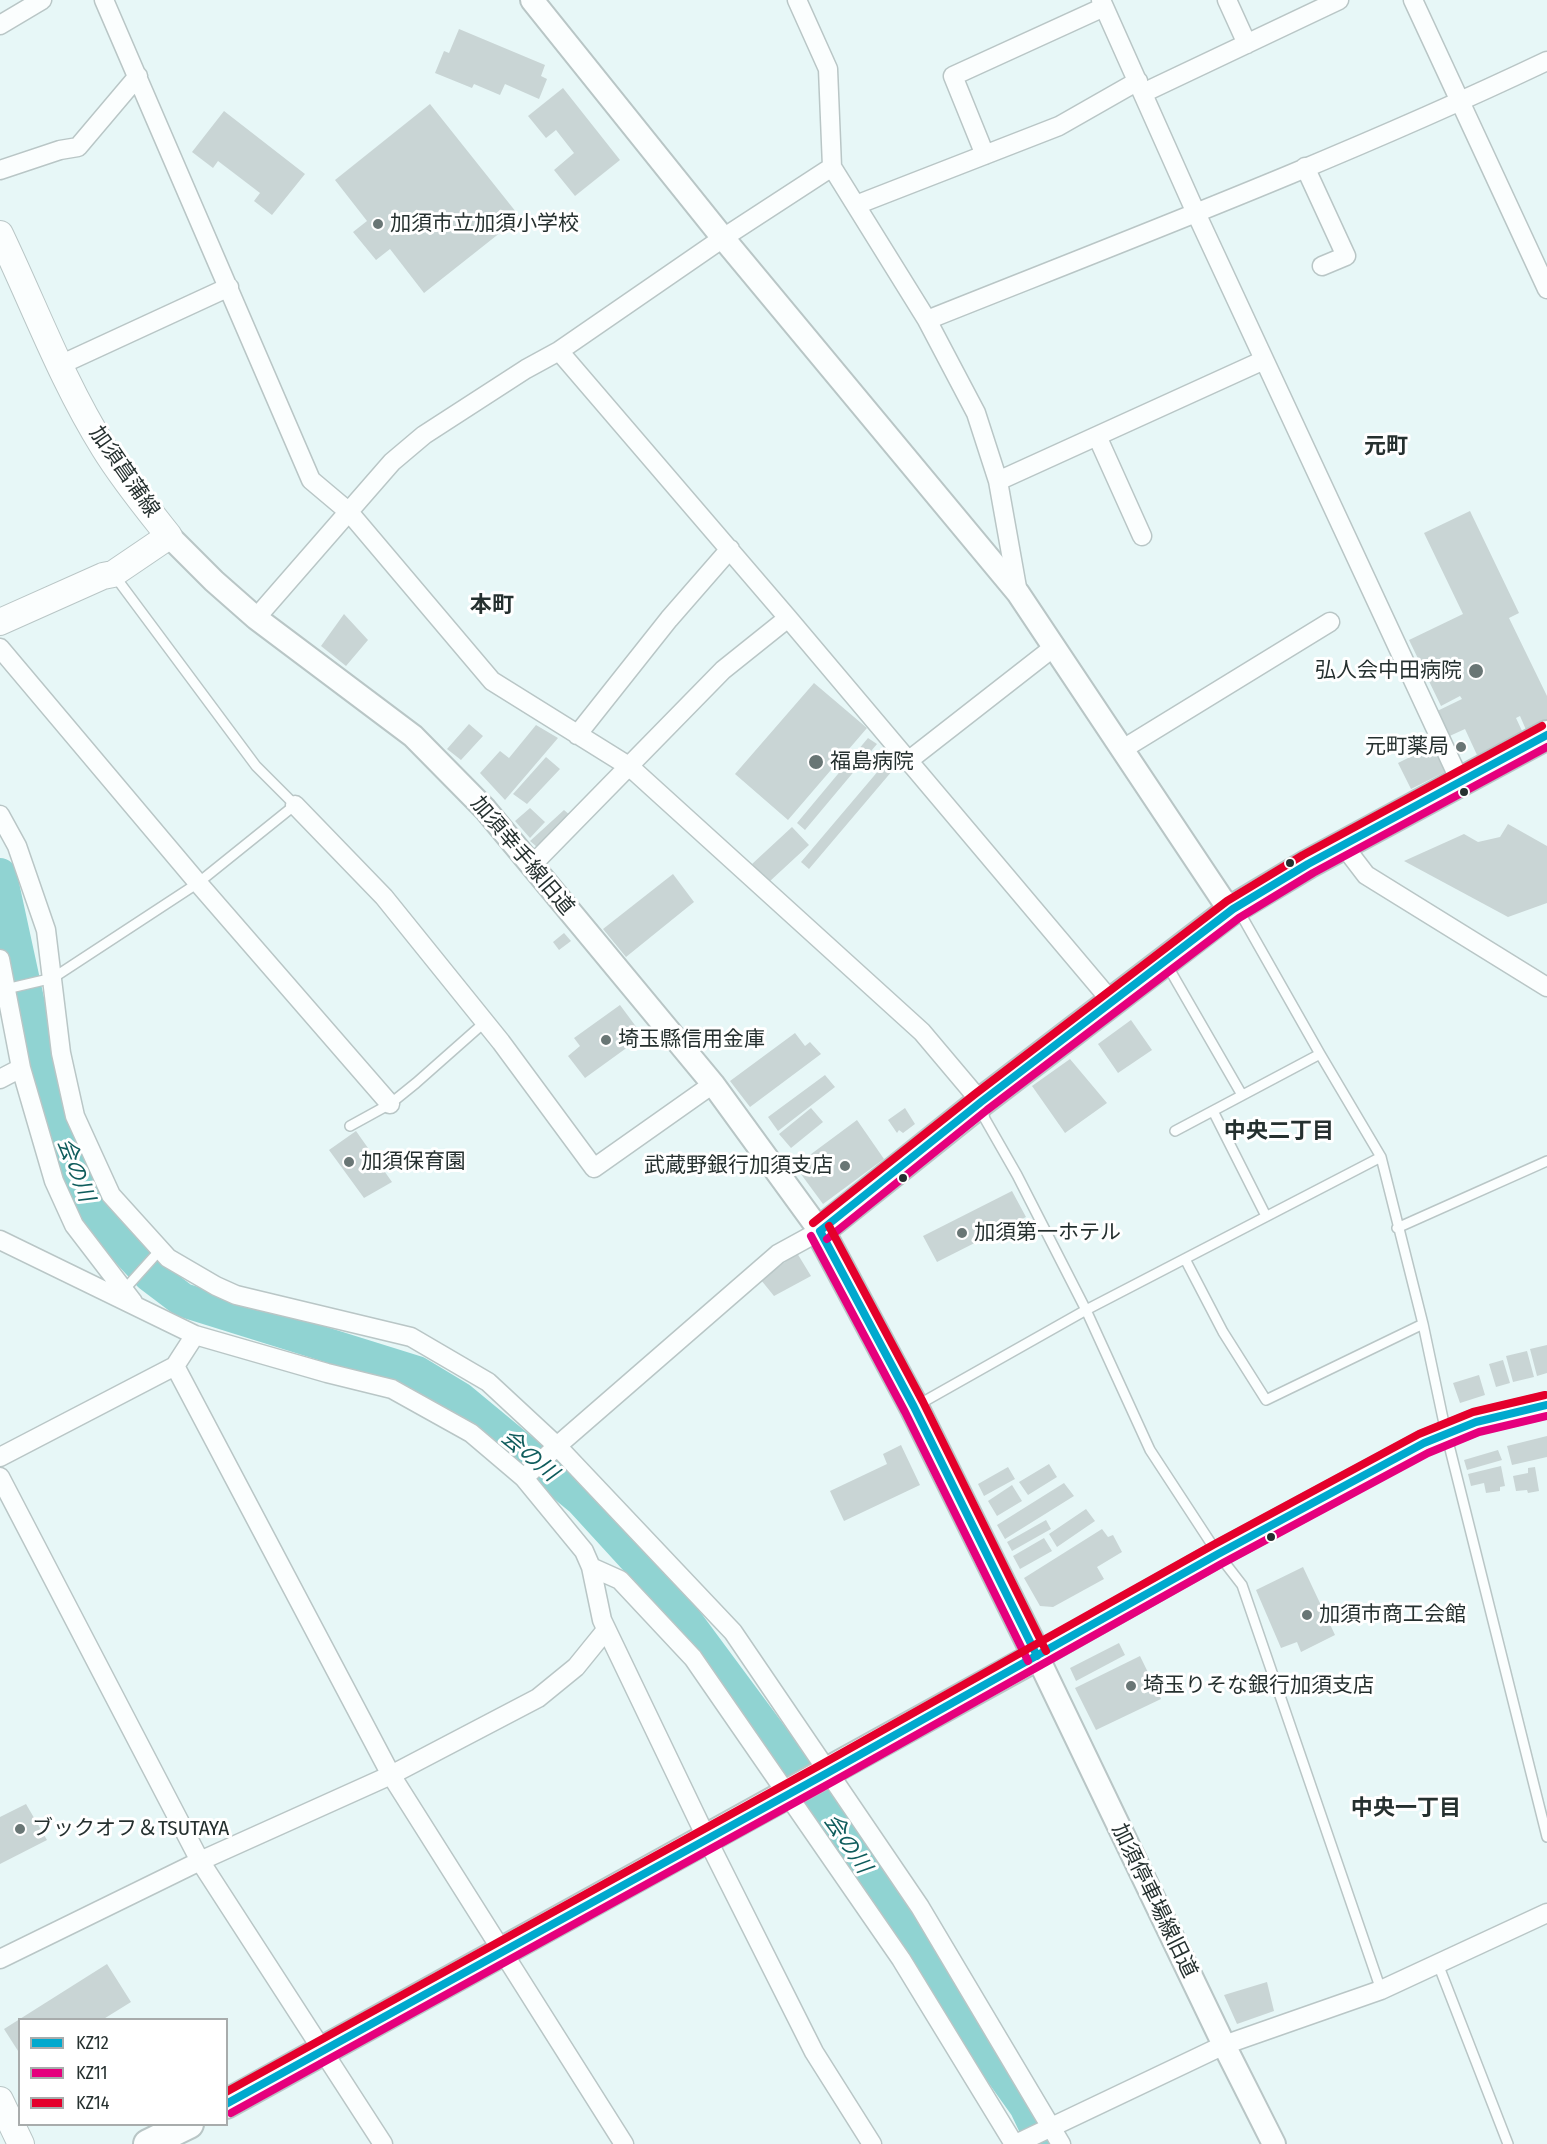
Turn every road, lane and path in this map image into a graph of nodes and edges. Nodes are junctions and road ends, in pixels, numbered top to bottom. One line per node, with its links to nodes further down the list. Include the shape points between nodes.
1 (42, 0): 9 (street)
2 (104, 0): 12 (street)
3 (532, 0): 22 (street)
4 (797, 0): 16 (street, via 828,69)
5 (1227, 0): 10 (street)
6 (1339, 0): 10 (street)
7 (1413, 0): 14 (street)
8 (1103, 4): 13 (street); 15 (street, via 953,76)
9 (0, 25)
10 (1247, 44): 13 (street)
11 (1547, 61): 14 (street)
12 (138, 76): 18 (street, via 78,147); 24 (street)
13 (1141, 87): 15 (street); 20 (street)
14 (1459, 103): 17 (street); 25 (street)
15 (985, 155): 19 (street)
16 (832, 167): 19 (street); 22 (street)
17 (1305, 167): 20 (street); 23 (street, via 1346,256)
18 (0, 170)
19 (856, 205): 26 (street)
20 (1196, 213): 26 (street); 28 (street)
21 (0, 234): 29 (main road, 加須菖蒲線)
22 (723, 238): 27 (street); 37 (street)
23 (1322, 266)
24 (229, 286): 29 (street); 32 (street, via 311,480)
25 (1547, 289)
26 (927, 320): 31 (street, via 976,413)
27 (559, 351): 32 (street, via 423,435 392,462); 35 (street)
28 (1264, 360): 30 (street); 49 (street)
29 (60, 365): 33 (main road, 加須菖蒲線, via 104,447)
30 (1097, 436): 31 (street); 34 (street)
31 (998, 481): 37 (street)
32 (349, 512): 38 (street); 44 (street, via 492,681)
33 (169, 536): 36 (main road, 加須菖蒲線); 38 (street, 加須幸手線旧道)
34 (1142, 536)
35 (730, 549): 39 (street); 44 (street)
36 (113, 574): 40 (main road, 加須菖蒲線); 50 (lane, via 256,766)
37 (1018, 593): 42 (street)
38 (256, 618): 53 (street, 加須幸手線旧道, via 413,736 485,809)
39 (788, 618): 47 (street); 48 (street, via 723,670)
40 (0, 622)
41 (1330, 622): 46 (street)
42 (1054, 647): 46 (street); 47 (street)
43 (0, 648): 54 (street)
44 (577, 735): 48 (street)
45 (1547, 735): 49 (main road)
46 (1123, 750): 55 (street, via 1222,899)
47 (908, 761): 61 (street)
48 (630, 767): 53 (street); 68 (street, via 922,1032)
49 (1460, 781): 52 (main road)
50 (295, 806): 54 (lane); 62 (street, via 384,897)
51 (0, 815): 58 (street, via 17,846 46,930)
52 (1343, 845): 55 (main road); 59 (street, via 1366,875)
53 (532, 865): 66 (street, 加須幸手線旧道)
54 (198, 883): 58 (lane); 69 (street)
55 (1233, 909): 57 (main road); 63 (lane, via 1244,920)
56 (0, 959): 60 (street)
57 (1165, 962): 61 (main road); 67 (lane)
58 (53, 978): 60 (lane); 79 (street, via 61,1053 75,1116 111,1195)
59 (1547, 987)
60 (6, 989): 64 (street)
61 (1112, 1002): 68 (main road)
62 (485, 1022): 66 (street, via 594,1168); 69 (lane)
63 (1320, 1054): 67 (lane); 73 (lane)
64 (21, 1068): 65 (street); 81 (street, via 54,1181 74,1225)
65 (0, 1079)
66 (713, 1084): 77 (street, 加須幸手線旧道)
67 (1242, 1095): 70 (lane)
68 (981, 1102): 77 (main road); 83 (lane, via 985,1119)
69 (390, 1104): 71 (lane)
70 (1213, 1111): 72 (lane); 75 (lane)
71 (350, 1126)
72 (1175, 1131)
73 (1381, 1157): 75 (lane); 76 (lane)
74 (1547, 1161): 76 (lane)
75 (1266, 1216): 80 (lane)
76 (1397, 1228): 84 (lane)
77 (820, 1231): 88 (main road); 90 (street, via 778,1254)
78 (0, 1240): 82 (street)
79 (160, 1250): 81 (lane); 90 (street, via 236,1295 411,1336 488,1382)
80 (1185, 1259): 83 (lane); 84 (lane, via 1223,1332 1266,1400)
81 (124, 1290): 82 (street)
82 (136, 1306): 85 (street)
83 (1086, 1310): 88 (lane); 94 (lane, via 1150,1450)
84 (1423, 1324): 89 (lane)
85 (195, 1335): 86 (street); 93 (street, via 392,1389 471,1433)
86 (175, 1366): 91 (street); 98 (street)
87 (1547, 1405): 89 (main road)
88 (914, 1407): 97 (main road)
89 (1446, 1433): 94 (main road); 100 (lane)
90 (558, 1446): 93 (street); 99 (street, via 733,1632)
91 (0, 1457)
92 (0, 1478): 102 (street)
93 (524, 1478): 95 (street, via 584,1551)
94 (1218, 1554): 97 (main road); 107 (lane, via 1242,1585)
95 (591, 1566): 96 (street); 99 (street, via 620,1580)
96 (606, 1630): 98 (street, via 576,1667 538,1698); 101 (street)
97 (1037, 1656): 99 (main road); 108 (street, 加須停車場線旧道)
98 (391, 1775): 102 (street); 104 (street)
99 (809, 1782): 101 (main road); 113 (street, via 920,1907); 119 (street, via 901,1959)
100 (1547, 1837)
101 (707, 1839): 104 (main road); 118 (street, via 814,2052)
102 (200, 1861): 105 (street); 109 (street)
103 (1547, 1913): 106 (street)
104 (502, 1952): 109 (main road); 117 (street)
105 (0, 1959)
106 (1438, 1964): 107 (street); 122 (lane)
107 (1381, 1990): 108 (street)
108 (1224, 2045): 113 (street); 121 (street, 加須停車場線旧道)
109 (324, 2050): 111 (main road); 116 (street)
110 (0, 2100): 114 (main road)
111 (228, 2102)
112 (185, 2126): 115 (main road)
113 (1052, 2128): 119 (street); 120 (street)
114 (21, 2144)
115 (148, 2144)
116 (383, 2144)
117 (624, 2144)
118 (872, 2144)
119 (1015, 2144)
120 (1061, 2144)
121 (1274, 2144)
122 (1508, 2144)

